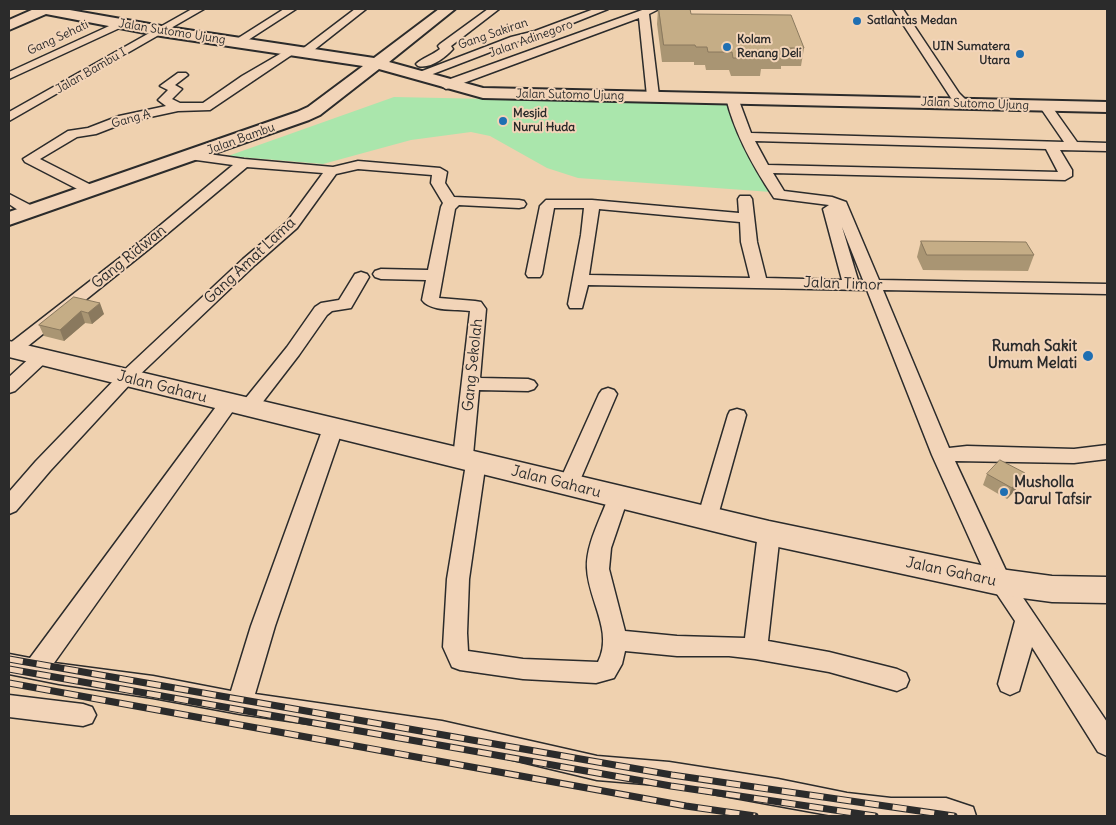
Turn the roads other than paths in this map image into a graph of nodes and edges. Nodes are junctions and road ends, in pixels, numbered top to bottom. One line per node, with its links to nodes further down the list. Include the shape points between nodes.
1 (41, 9): 2 (main road, Jalan Sutomo Ujung)
2 (46, 9): 11 (main road, Jalan Sutomo Ujung); 12 (main road)
3 (199, 9): 13 (street, Jalan Bambu I)
4 (291, 9): 14 (street)
5 (361, 9): 15 (street, Gang A)
6 (448, 9): 16 (main road, Jalan Bambu)
7 (494, 9): 17 (street, via 444,46 447,49 442,54)
8 (603, 9): 17 (street, Gang Sakiran)
9 (898, 9): 23 (street)
10 (649, 10): 20 (street, Jalan Adinegoro); 21 (street)
11 (120, 24): 13 (main road, Jalan Sutomo Ujung); 19 (street, Gang Sehati)
12 (9, 26)
13 (161, 30): 14 (main road, Jalan Sutomo Ujung); 27 (street, Jalan Bambu I)
14 (238, 42): 15 (main road, Jalan Sutomo Ujung)
15 (299, 51): 16 (main road, Jalan Sutomo Ujung); 24 (street, Gang A, via 246,79 206,107)
16 (375, 62): 17 (main road, Jalan Sutomo Ujung); 32 (main road, Jalan Bambu, via 308,113)
17 (414, 73): 20 (main road, Jalan Sutomo Ujung)
18 (182, 75): 24 (street, via 166,86 176,90 164,100)
19 (9, 76)
20 (446, 85): 21 (main road, Jalan Sutomo Ujung, via 507,94)
21 (653, 96): 22 (main road, Jalan Sutomo Ujung)
22 (732, 98): 23 (main road, Jalan Sutomo Ujung); 28 (street)
23 (964, 104): 25 (main road, Jalan Sutomo Ujung)
24 (178, 107): 36 (street, Gang A, via 73,134 30,159)
25 (1046, 107): 26 (main road, Jalan Sutomo Ujung); 30 (street)
26 (1107, 107)
27 (9, 117)
28 (746, 138): 29 (street); 34 (street)
29 (1052, 146): 30 (street); 34 (street, via 1066,176)
30 (1074, 146): 31 (street)
31 (1107, 147)
32 (201, 157): 33 (street); 36 (main road, Jalan Bambu)
33 (244, 163): 35 (street); 56 (street, Gang Ridwan)
34 (762, 169): 53 (street, via 782,197 832,201 841,205)
35 (331, 171): 39 (street, via 358,165 440,172 438,183); 58 (street, Gang Amat Lama, via 292,224)
36 (92, 191): 43 (main road, Jalan Bambu)
37 (9, 198): 43 (street)
38 (745, 199): 44 (street)
39 (450, 204): 40 (street, via 456,201); 48 (street, Gang Sekolah)
40 (519, 204)
41 (592, 204): 44 (street); 47 (street, via 548,204); 50 (street)
42 (829, 205): 52 (street)
43 (31, 211): 45 (main road, Jalan Bambu)
44 (746, 218): 51 (street)
45 (9, 219)
46 (380, 274): 48 (street)
47 (534, 274)
48 (434, 275): 59 (street, Gang Sekolah, via 430,297 433,302 470,305 478,309)
49 (361, 277): 63 (street, via 345,304 327,306 321,311 293,351)
50 (580, 280): 51 (street, Jalan Timor); 55 (street)
51 (759, 282): 52 (street, Jalan Timor)
52 (850, 285): 53 (street, Jalan Timor)
53 (873, 285): 54 (street, Jalan Timor); 67 (street)
54 (1107, 289)
55 (576, 304)
56 (10, 350): 57 (main road, Jalan Gaharu)
57 (41, 357): 58 (main road, Jalan Gaharu); 61 (street)
58 (126, 378): 63 (main road, Jalan Gaharu); 71 (street, Gang Amat Lama)
59 (471, 384): 60 (street); 68 (street, Gang Sekolah)
60 (528, 385)
61 (9, 387)
62 (608, 394): 69 (street)
63 (238, 406): 65 (main road, Jalan Gaharu); 80 (street)
64 (737, 416): 72 (street)
65 (333, 428): 68 (main road, Jalan Gaharu); 83 (street, via 263,626)
66 (1107, 452): 67 (street, via 1074,456)
67 (942, 455): 74 (street)
68 (469, 460): 69 (main road, Jalan Gaharu); 77 (street, via 455,633 460,660 523,669 596,673 605,671 610,664)
69 (568, 485): 70 (main road, Jalan Gaharu)
70 (618, 498): 72 (main road, Jalan Gaharu); 77 (street, via 600,548 598,569)
71 (9, 506)
72 (707, 519): 73 (main road, Jalan Gaharu)
73 (769, 533): 74 (main road, Jalan Gaharu); 78 (street)
74 (1000, 582): 75 (main road, Jalan Gaharu, via 1052,589); 76 (street)
75 (1107, 590)
76 (1027, 620): 82 (street); 86 (street)
77 (616, 640): 78 (street)
78 (755, 649): 81 (street, via 829,662)
79 (9, 664): 80 (street)
80 (36, 670): 83 (street)
81 (897, 680)
82 (1010, 684)
83 (240, 703): 87 (street, via 442,732 598,768 669,774 846,806 891,811 946,811)
84 (9, 706): 85 (street)
85 (83, 716)
86 (1107, 744)
87 (963, 816)

